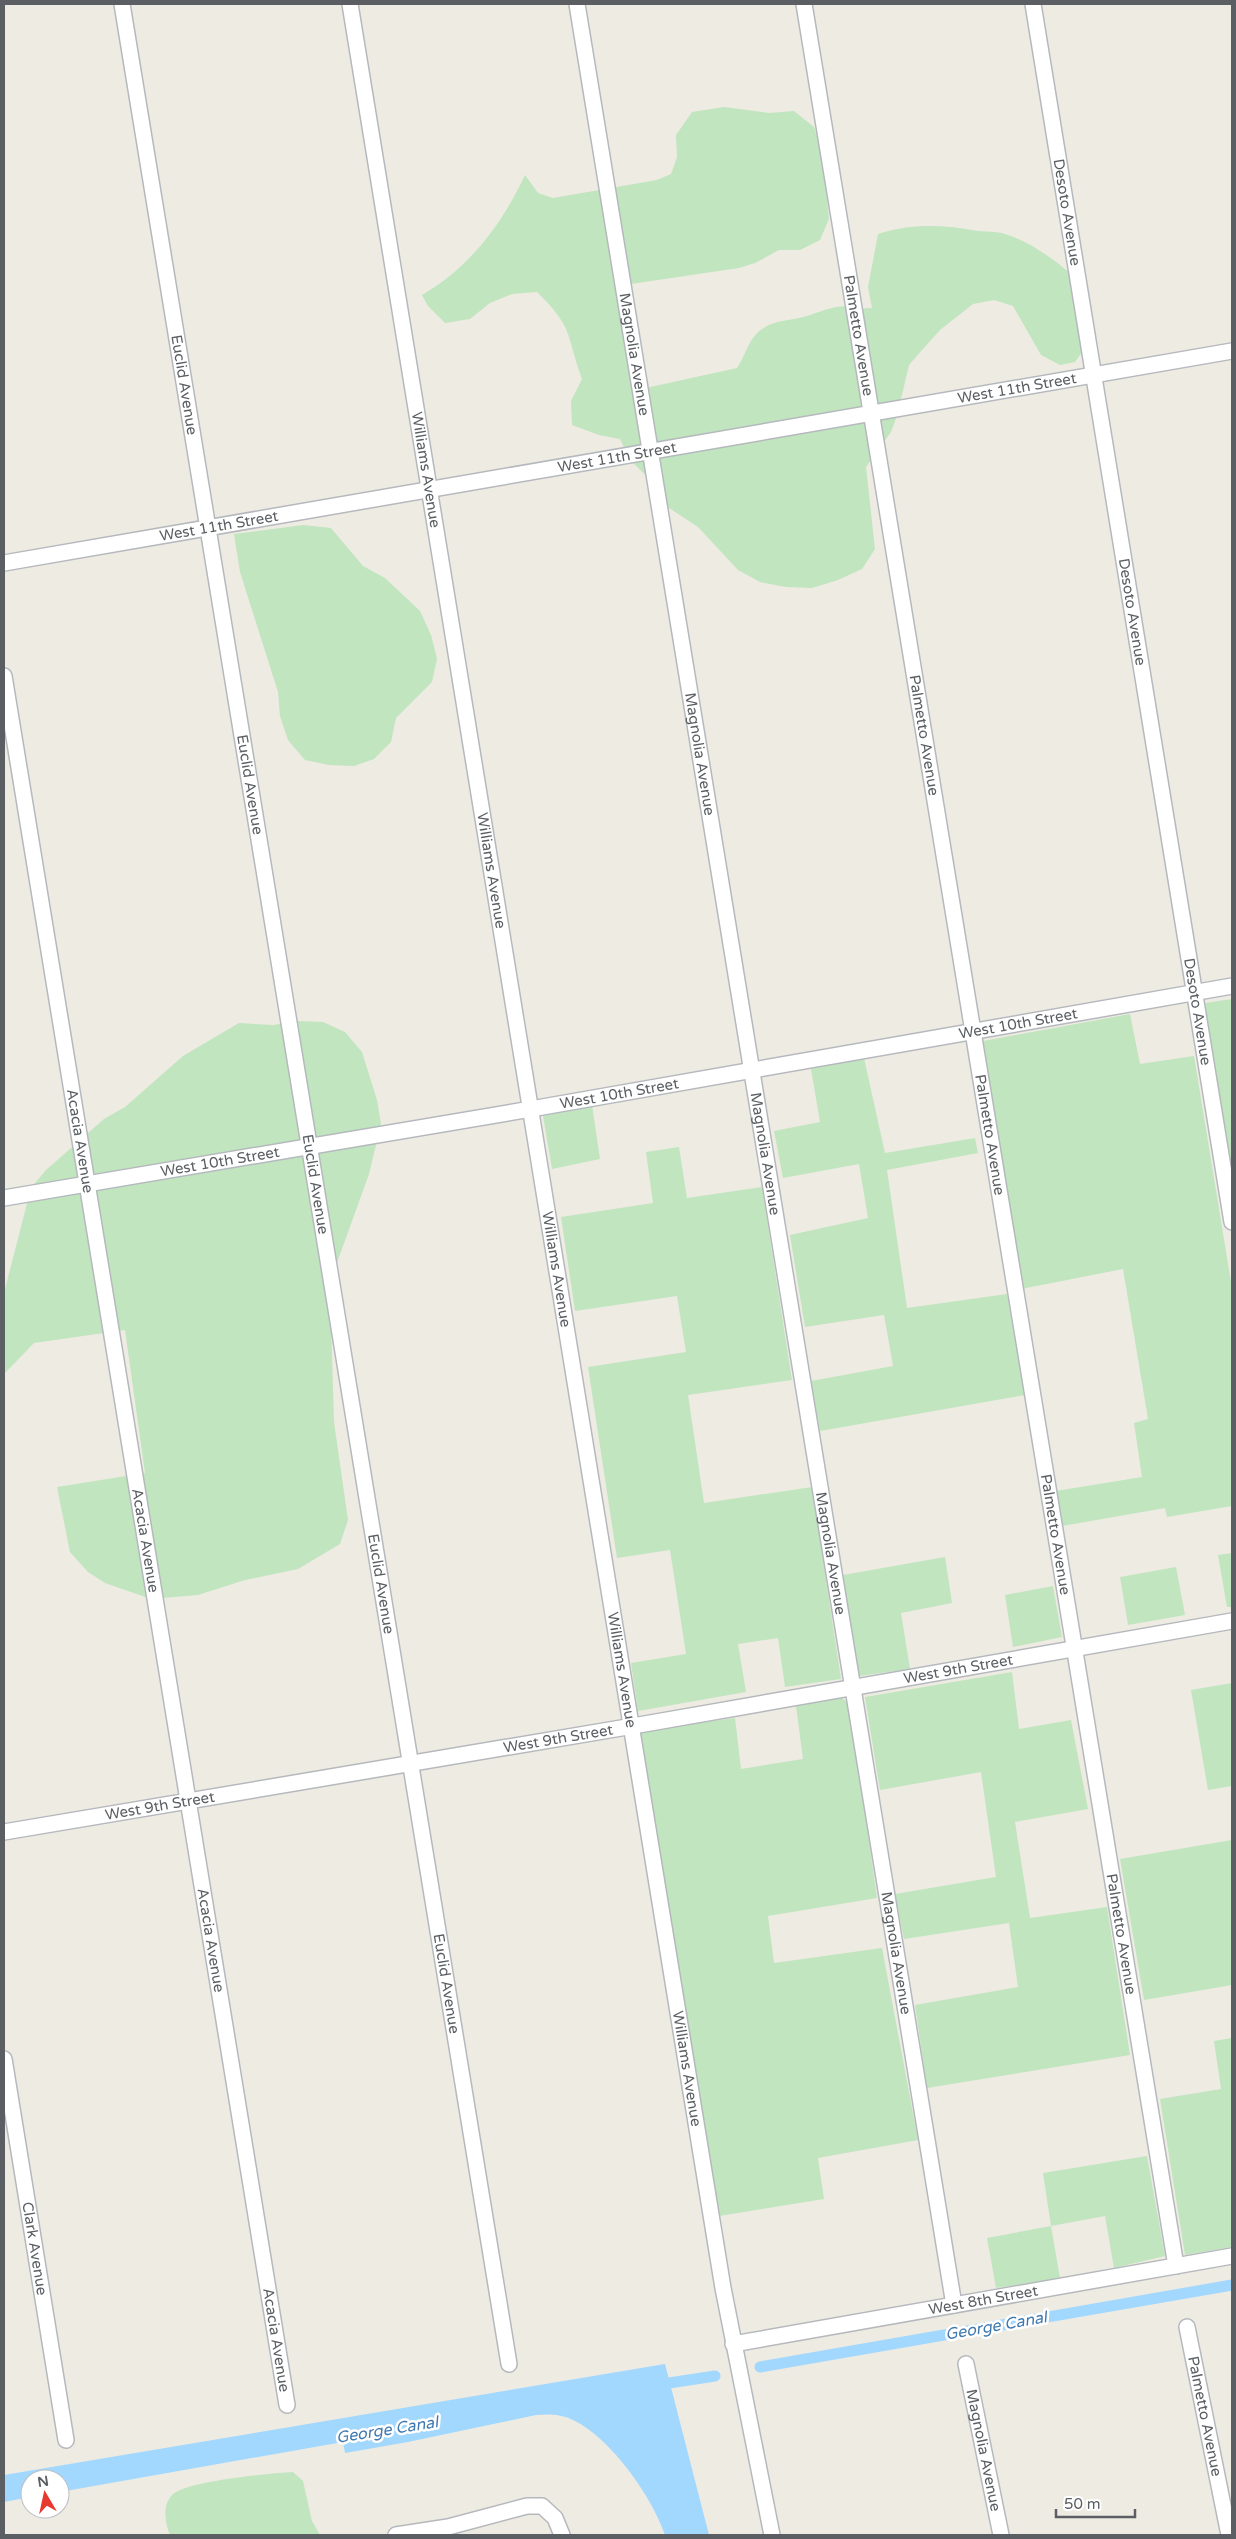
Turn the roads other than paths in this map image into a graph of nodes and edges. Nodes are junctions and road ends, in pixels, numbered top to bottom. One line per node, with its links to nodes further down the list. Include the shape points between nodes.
1 (122, 4): 11 (street, Euclid Avenue)
2 (350, 4): 10 (street, Williams Avenue)
3 (577, 4): 9 (street, Magnolia Avenue)
4 (804, 4): 8 (street, Palmetto Avenue)
5 (1032, 4): 7 (street, Desoto Avenue)
6 (1232, 351): 7 (street, West 11th Street)
7 (1093, 375): 8 (street, West 11th Street); 15 (street, Desoto Avenue)
8 (872, 414): 9 (street, West 11th Street); 16 (street, Palmetto Avenue)
9 (651, 452): 10 (street, West 11th Street); 17 (street, Magnolia Avenue)
10 (429, 491): 11 (street, West 11th Street); 18 (street, Williams Avenue)
11 (208, 529): 12 (street, West 11th Street); 19 (street, Euclid Avenue)
12 (4, 563)
13 (4, 676): 20 (street, Acacia Avenue)
14 (1232, 986): 15 (street, West 10th Street)
15 (1195, 992): 16 (street, West 10th Street); 22 (street, Desoto Avenue)
16 (973, 1031): 17 (street, West 10th Street); 24 (street, Palmetto Avenue)
17 (752, 1070): 18 (street, West 10th Street); 25 (street, Magnolia Avenue)
18 (531, 1109): 19 (street, West 10th Street); 26 (street, Williams Avenue)
19 (310, 1147): 20 (street, West 10th Street); 27 (street, Euclid Avenue)
20 (87, 1184): 21 (street, West 10th Street); 28 (street, Acacia Avenue)
21 (4, 1198)
22 (1232, 1222)
23 (1232, 1621): 24 (street, West 9th Street)
24 (1074, 1649): 25 (street, West 9th Street); 32 (street, Palmetto Avenue)
25 (853, 1688): 26 (street, West 9th Street); 33 (street, Magnolia Avenue)
26 (633, 1726): 27 (street, West 9th Street); 35 (street, Williams Avenue)
27 (410, 1764): 28 (street, West 9th Street); 36 (street, Euclid Avenue)
28 (188, 1801): 29 (street, West 9th Street); 38 (street, Acacia Avenue)
29 (4, 1832)
30 (4, 2059): 39 (street, Clark Avenue)
31 (1232, 2256): 32 (street, West 8th Street)
32 (1176, 2266): 33 (street, West 8th Street)
33 (954, 2305): 35 (street, West 8th Street)
34 (1187, 2328): 44 (street, Palmetto Avenue)
35 (733, 2344): 42 (street, Williams Avenue)
36 (509, 2364)
37 (966, 2364): 43 (street, Magnolia Avenue)
38 (287, 2405)
39 (66, 2440)
40 (396, 2535): 41 (street, via 448,2528 527,2506 542,2506 555,2518)
41 (562, 2535)
42 (772, 2535)
43 (1001, 2535)
44 (1229, 2535)

